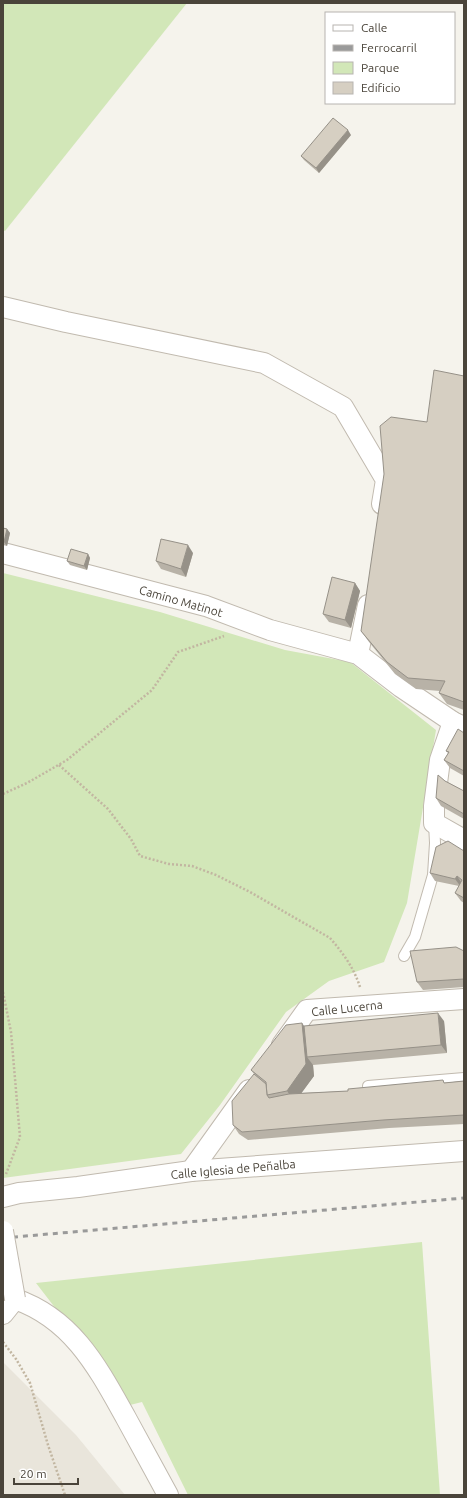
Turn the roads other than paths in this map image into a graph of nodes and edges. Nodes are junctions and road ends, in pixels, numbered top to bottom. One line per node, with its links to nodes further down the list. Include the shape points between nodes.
1 (3, 307): 2 (street, via 264,363 343,407 386,480)
2 (380, 525)
3 (3, 553): 5 (street, Camino Matinot, via 206,606 270,630)
4 (372, 584): 5 (street)
5 (358, 654): 6 (street, via 401,687)
6 (458, 724): 7 (street, via 440,760)
7 (434, 823): 8 (street); 9 (lane, via 436,843 433,875 415,937)
8 (464, 840)
9 (404, 956)
10 (464, 999): 11 (street, Calle Lucerna, via 307,1010)
11 (271, 1059)
12 (258, 1077): 16 (street)
13 (464, 1078): 14 (lane)
14 (368, 1086)
15 (464, 1151): 16 (street, Calle Iglesia de Peñalba)
16 (191, 1171): 17 (street, Calle Iglesia de Peñalba)
17 (3, 1197)
18 (3, 1231): 19 (street, bridge)
19 (15, 1299): 20 (street); 21 (street, via 32,1305 55,1321 74,1337 94,1362)
20 (3, 1314)
21 (168, 1495)

